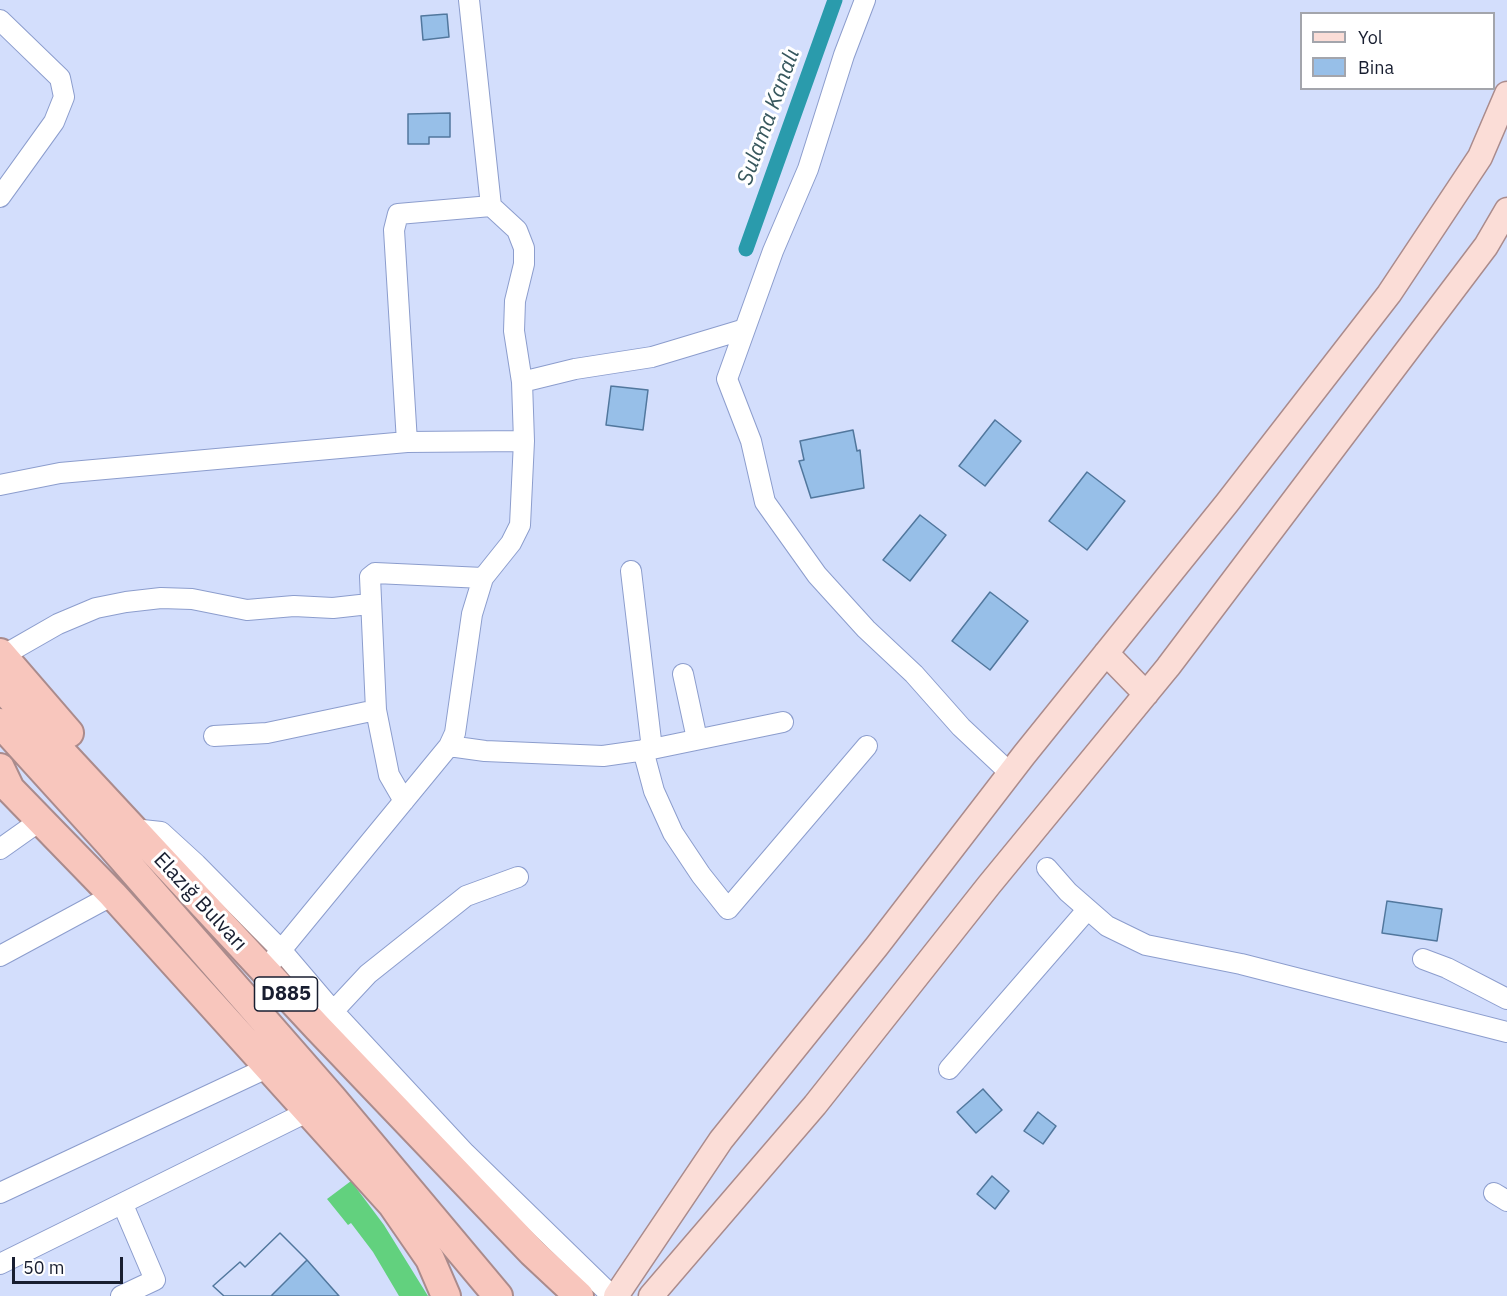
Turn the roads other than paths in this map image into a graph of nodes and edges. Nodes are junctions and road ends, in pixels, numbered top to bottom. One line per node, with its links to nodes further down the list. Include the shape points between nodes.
1 (469, 0): 6 (street)
2 (865, 0): 8 (street, via 808,169)
3 (0, 20): 5 (street, via 60,78 64,97 54,122)
4 (1507, 94): 16 (main road, via 1480,157 1389,294)
5 (0, 197)
6 (491, 206): 9 (street, via 517,230 524,248 514,331); 11 (street, via 398,214 394,230)
7 (1507, 210): 20 (main road, via 1486,246)
8 (745, 329): 9 (street, via 652,357); 31 (street, via 727,379 751,441 765,502 831,591)
9 (522, 382): 10 (street)
10 (524, 441): 11 (street); 14 (street, via 520,525 512,543)
11 (407, 442): 12 (street, via 60,473)
12 (0, 485)
13 (631, 571): 28 (street)
14 (483, 578): 15 (street, via 375,573 370,577); 26 (street, via 472,614)
15 (369, 604): 17 (street, via 247,610 192,599 138,601 96,608); 21 (street)
16 (1106, 653): 20 (main road); 31 (main road)
17 (1, 655): 34 (highway, via 65,726)
18 (683, 674): 25 (street)
19 (0, 686): 34 (highway, Elazığ Bulvarı / D885)
20 (1146, 694): 59 (main road, via 815,1105)
21 (376, 711): 24 (street, via 267,733); 32 (street, via 389,775)
22 (783, 722): 25 (street)
23 (0, 723): 34 (highway, Elazığ Bulvarı / D885)
24 (214, 736)
25 (697, 740): 28 (street)
26 (449, 746): 28 (street, via 603,756); 32 (street)
27 (867, 746): 28 (street, via 728,909 673,833 654,790)
28 (647, 750)
29 (0, 754): 34 (highway, via 45,804)
30 (0, 768): 33 (highway, via 10,789)
31 (1010, 773): 58 (main road, via 721,1140)
32 (404, 801): 42 (street)
33 (41, 820): 35 (street); 38 (highway)
34 (122, 829): 42 (highway, Elazığ Bulvarı / D885); 51 (highway, Elazığ Bulvarı / D885, via 332,1098)
35 (0, 849)
36 (1047, 868): 39 (street)
37 (518, 877): 44 (street, via 466,896 368,974)
38 (113, 896): 40 (street); 46 (highway)
39 (1087, 910): 45 (street, via 1107,926 1146,945 1242,964); 47 (street)
40 (0, 956)
41 (1423, 959): 43 (street)
42 (273, 960): 44 (highway, Elazığ Bulvarı / D885)
43 (1507, 999)
44 (326, 1020): 57 (highway, Elazığ Bulvarı / D885, via 532,1251); 58 (street)
45 (1507, 1032)
46 (269, 1067): 48 (highway); 49 (street)
47 (949, 1069)
48 (307, 1112): 50 (street); 54 (highway, via 392,1204 430,1259)
49 (0, 1193)
50 (123, 1205): 52 (street); 53 (street, via 155,1280)
51 (422, 1205): 55 (highway); 56 (highway, Elazığ Bulvarı / D885)
52 (0, 1264)
53 (121, 1296)
54 (446, 1296)
55 (472, 1296)
56 (498, 1296)
57 (579, 1296)
58 (614, 1296)
59 (651, 1296)

